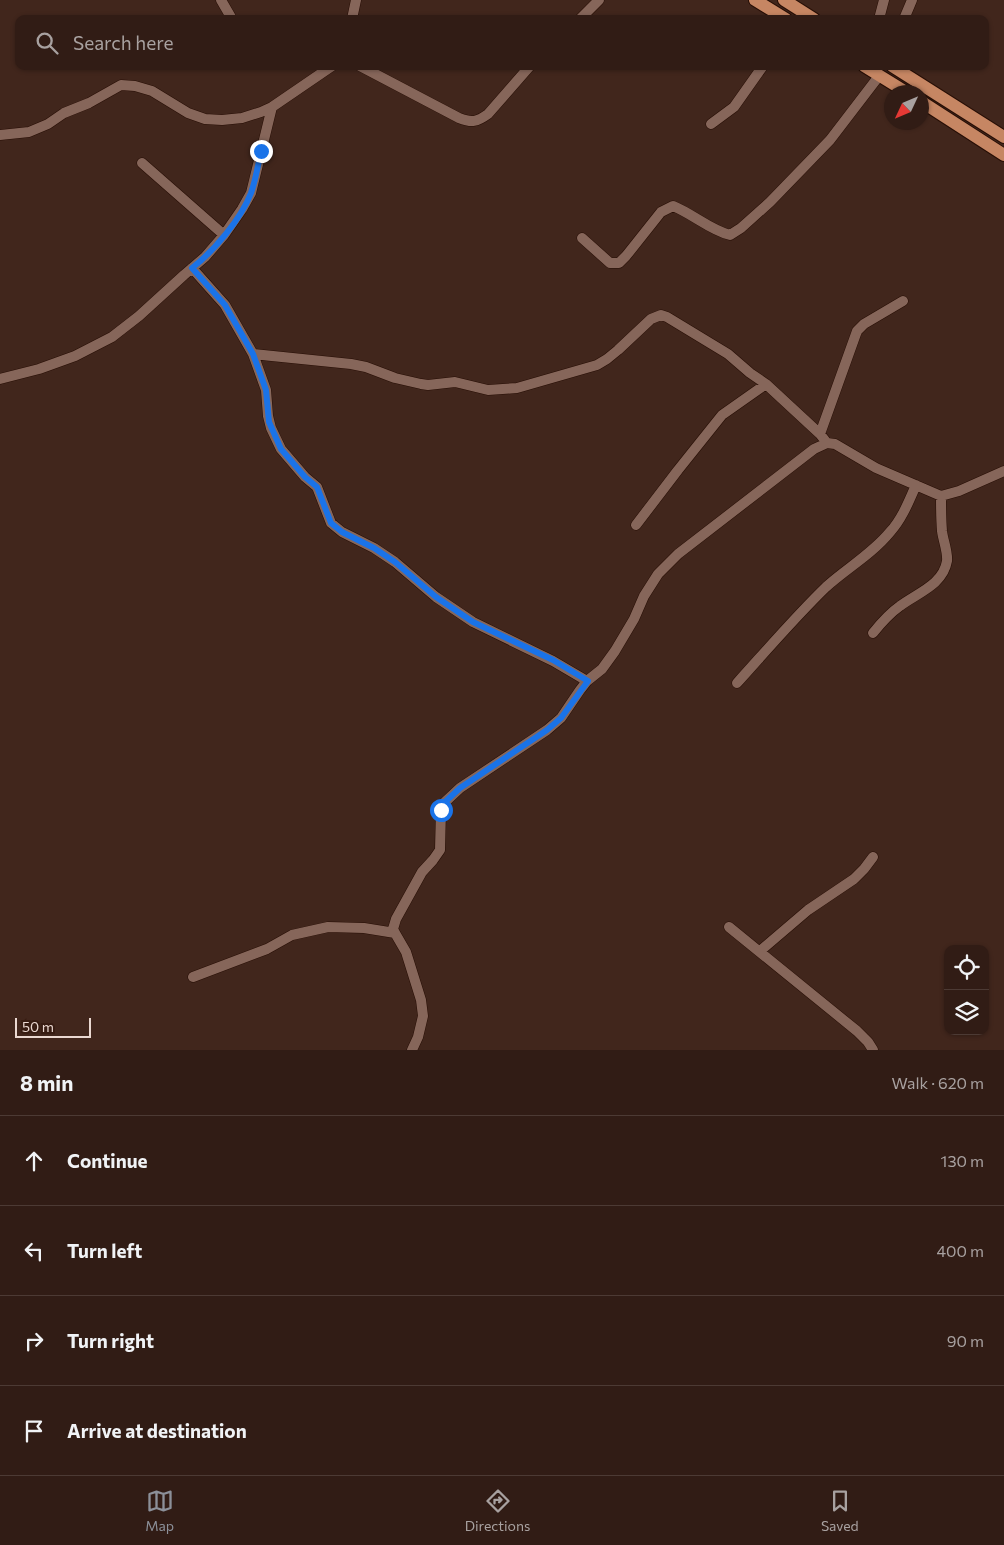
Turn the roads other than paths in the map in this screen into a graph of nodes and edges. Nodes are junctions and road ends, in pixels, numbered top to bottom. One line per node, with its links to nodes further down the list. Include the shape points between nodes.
1 (221, 0): 8 (street)
2 (356, 0): 9 (street)
3 (599, 0): 10 (street)
4 (755, 0): 11 (main road)
5 (784, 0): 12 (main road)
6 (884, 0): 13 (street)
7 (912, 0): 14 (street)
8 (230, 15)
9 (353, 15)
10 (584, 15)
11 (779, 15)
12 (808, 15)
13 (880, 15)
14 (906, 15)
15 (326, 70): 23 (street)
16 (368, 70): 17 (street, via 471,122 488,114)
17 (526, 70)
18 (760, 70): 25 (street, via 734,107)
19 (870, 70): 21 (main road)
20 (898, 70): 27 (main road)
21 (879, 76): 22 (main road); 31 (street, via 830,140 770,202 730,235 673,206 661,212 619,263 610,263)
22 (894, 85)
23 (272, 107): 26 (street, via 242,118 205,119 152,92 121,85 48,124 29,132); 30 (street, via 251,193)
24 (929, 107): 28 (main road)
25 (711, 124)
26 (0, 136)
27 (1004, 137)
28 (1004, 155)
29 (142, 163): 30 (street)
30 (224, 235): 32 (street)
31 (582, 238)
32 (192, 268): 34 (street, via 225,305); 35 (street, via 112,337 75,356)
33 (904, 301): 37 (street, via 857,331)
34 (253, 354): 36 (street, via 351,364 421,384 455,382 500,390 597,365 651,319 661,316 674,320 728,354); 44 (street, via 266,390 269,422 281,449 317,487 331,523 395,562 436,597 473,622 553,660)
35 (0, 378)
36 (766, 384): 37 (street); 42 (street, via 722,415)
37 (820, 434): 38 (street)
38 (828, 443): 40 (street); 44 (street, via 814,449 678,554 658,574 615,651)
39 (1004, 472): 41 (street)
40 (916, 485): 41 (street); 45 (street, via 891,532 826,588)
41 (940, 496): 43 (street, via 947,560 944,570 939,579 901,605)
42 (636, 524)
43 (873, 633)
44 (588, 681): 48 (street, via 561,718 547,730 460,788 445,802 441,810 440,850 422,872 396,919)
45 (736, 683)
46 (873, 857): 49 (street, via 854,879 808,910)
47 (729, 927): 49 (street)
48 (395, 933): 50 (street, via 328,927 292,935); 51 (street, via 406,952 421,1000 423,1016)
49 (760, 951): 52 (street, via 858,1031)
50 (193, 977)
51 (412, 1050)
52 (873, 1050)

